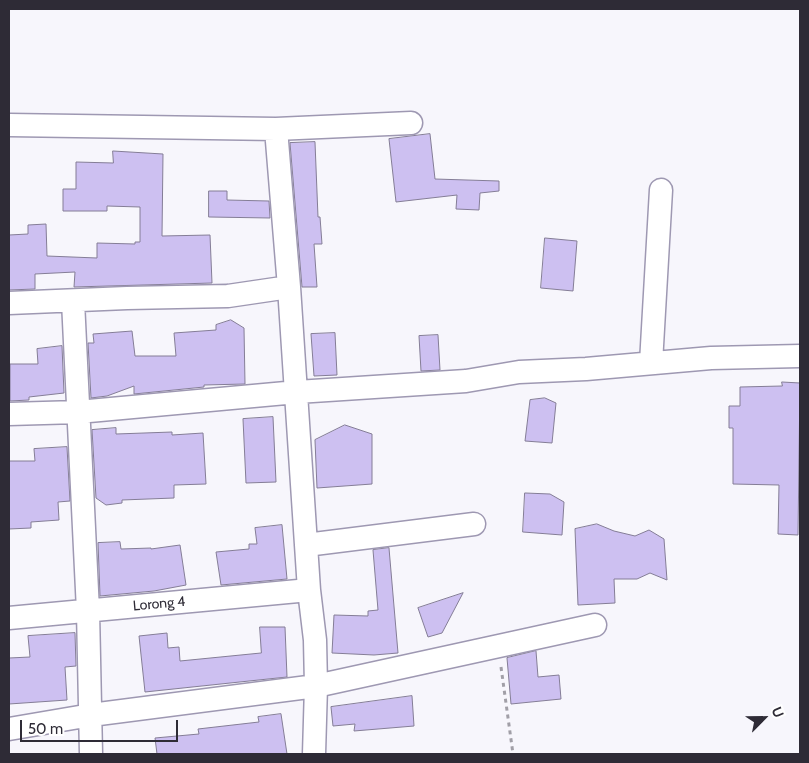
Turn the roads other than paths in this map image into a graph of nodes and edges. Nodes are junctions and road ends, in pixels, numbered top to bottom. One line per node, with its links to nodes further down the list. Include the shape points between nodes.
1 (411, 123): 3 (street)
2 (9, 125): 3 (street)
3 (276, 129): 5 (street)
4 (661, 190): 9 (street)
5 (290, 287): 6 (street, via 228,296); 10 (street)
6 (73, 301): 7 (street); 11 (street)
7 (9, 303)
8 (800, 356): 9 (street)
9 (651, 363): 10 (street)
10 (297, 392): 11 (street); 14 (street)
11 (78, 412): 12 (street); 16 (street)
12 (9, 414)
13 (474, 524): 14 (street)
14 (306, 545): 15 (street)
15 (309, 590): 16 (street, Lorong 4); 19 (street)
16 (88, 611): 17 (street, Lorong 4); 20 (street)
17 (9, 618)
18 (595, 625): 19 (street)
19 (316, 686): 20 (street); 23 (street)
20 (91, 715): 21 (street); 22 (street)
21 (9, 729)
22 (91, 754)
23 (314, 754)

